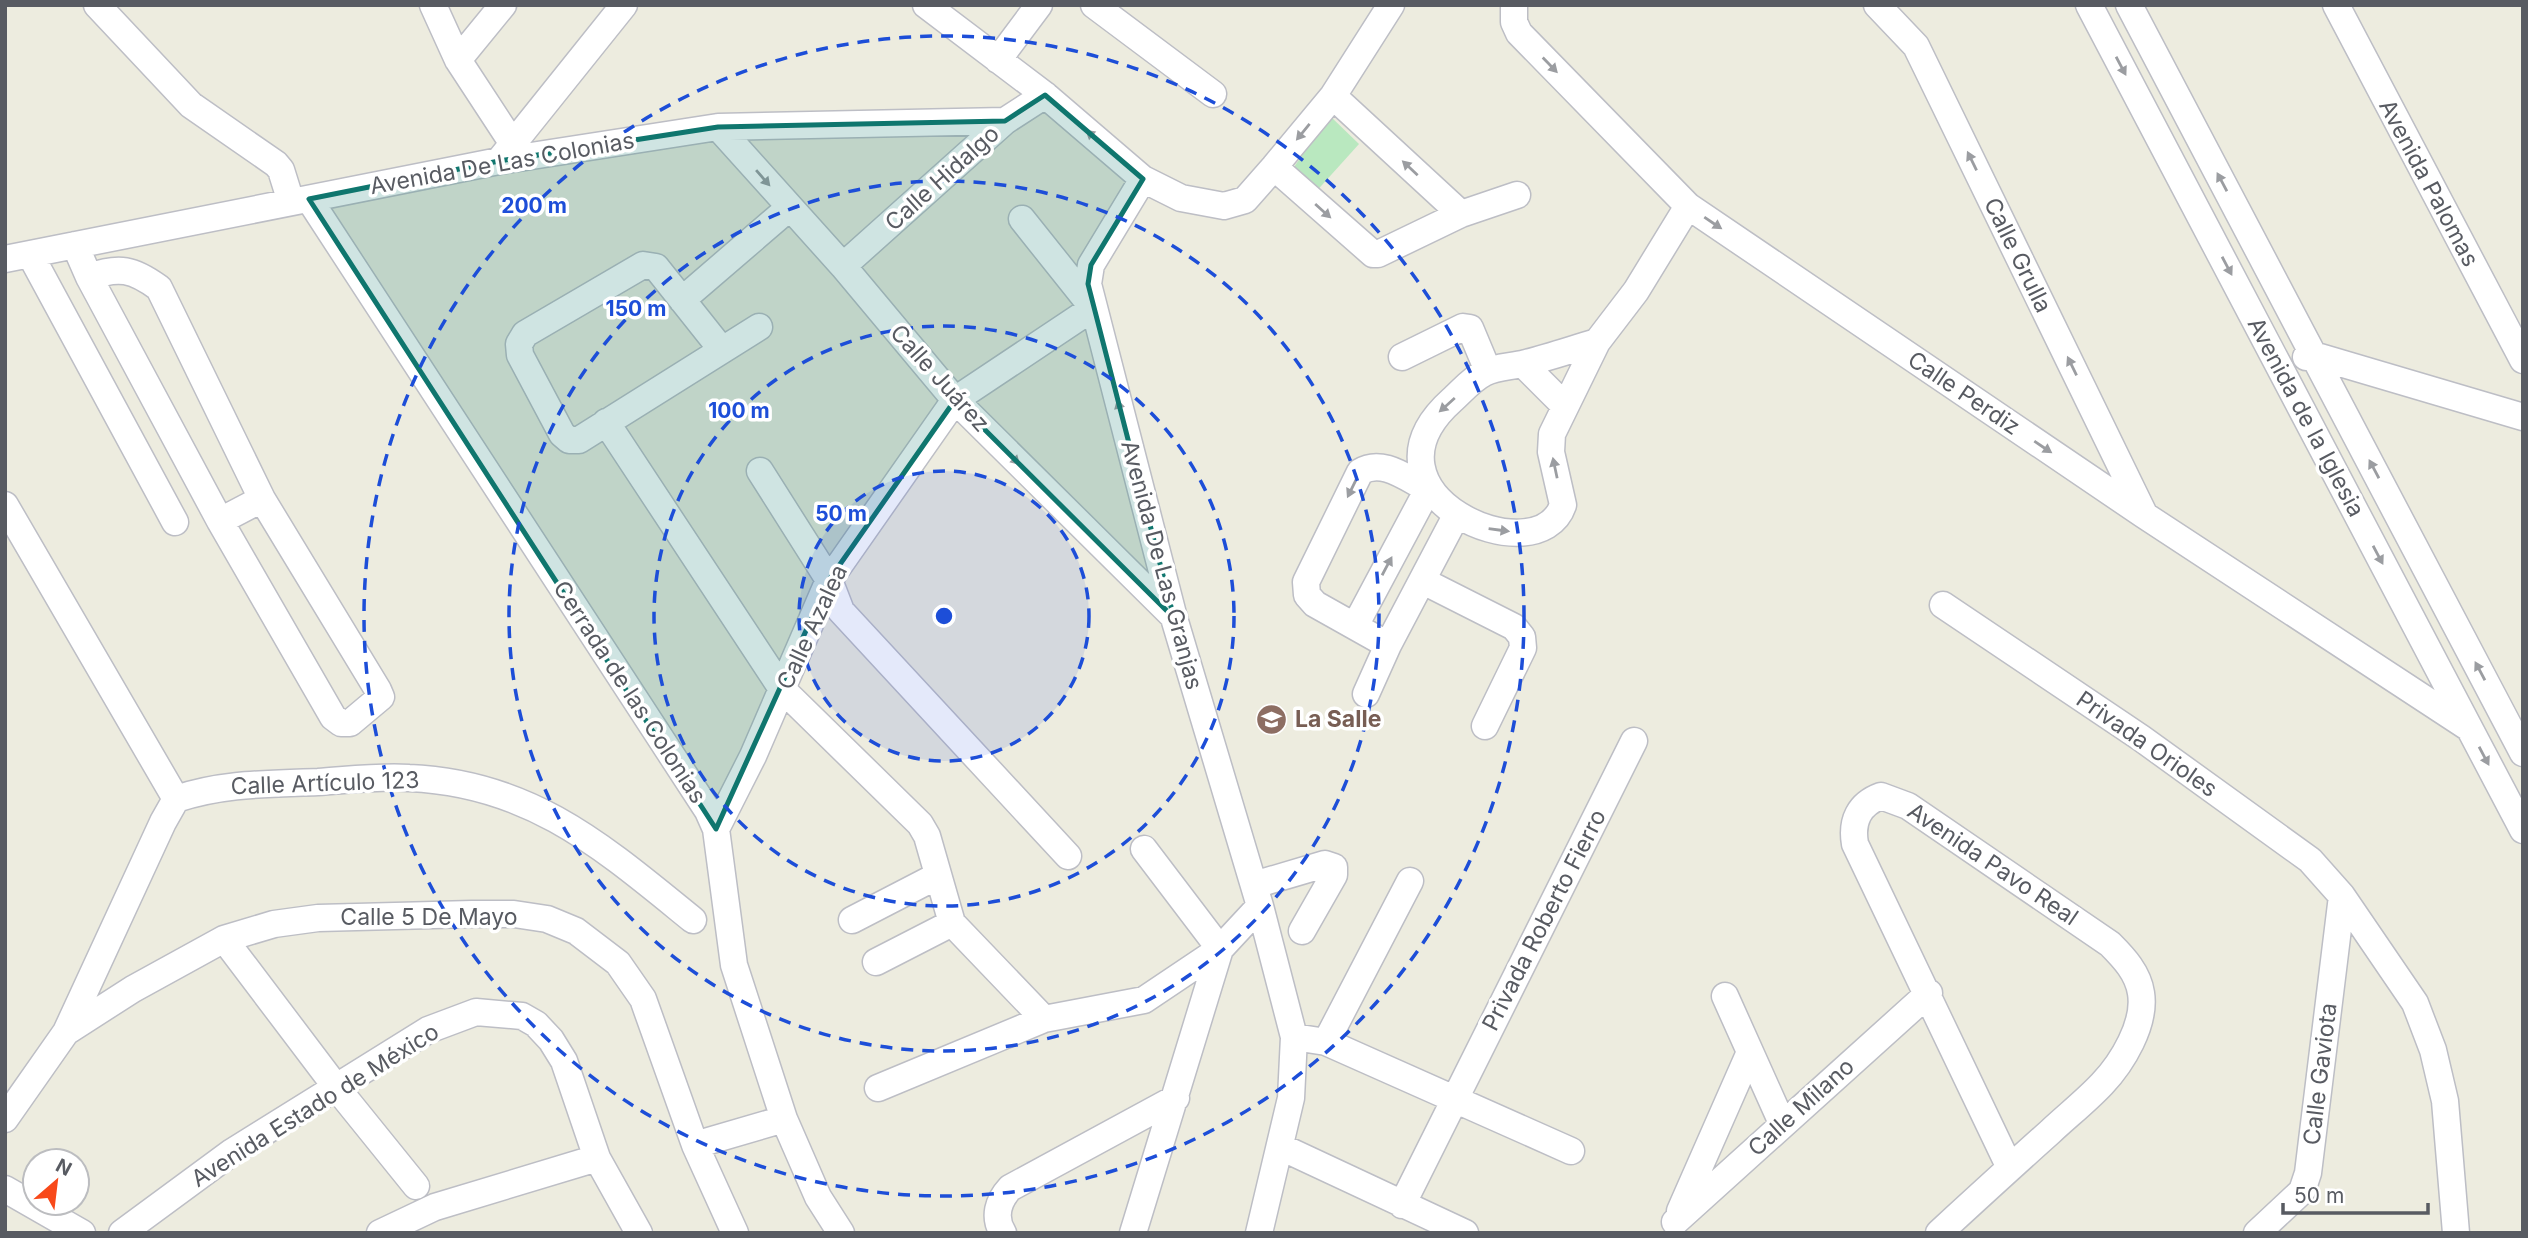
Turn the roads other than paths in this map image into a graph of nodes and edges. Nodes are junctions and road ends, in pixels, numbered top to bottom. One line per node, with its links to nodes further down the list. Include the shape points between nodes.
1 (97, 5): 25 (street, Cerrada de las Colonias, via 191,105 281,170)
2 (433, 5): 14 (street)
3 (503, 5): 14 (street)
4 (624, 5): 21 (street)
5 (926, 5): 15 (street)
6 (1039, 5): 15 (street)
7 (1094, 5): 16 (street)
8 (1391, 5): 18 (street)
9 (1514, 5): 26 (street, Calle Perdiz, one-way to 26, via 1519,33)
10 (1877, 5): 57 (street, Calle Grulla, one-way to 10, via 1916,46)
11 (2089, 5): 43 (street, Avenida de la Iglesia, one-way to 43)
12 (2129, 5): 39 (street, Avenida de la Iglesia, one-way to 12)
13 (2336, 5): 41 (street, Avenida Palomas)
14 (458, 60): 21 (street)
15 (998, 60): 17 (street)
16 (1213, 94)
17 (1045, 95): 19 (street, Calle Hidalgo); 23 (street, one-way to 17)
18 (1333, 96): 22 (street, one-way to 22); 28 (street, one-way to 18)
19 (1005, 121): 20 (street, Avenida De Las Colonias); 32 (street, Calle Hidalgo)
20 (718, 127): 21 (street, Avenida De Las Colonias); 27 (street, Calle Juárez, one-way to 27)
21 (506, 152): 25 (street, Avenida De Las Colonias)
22 (1274, 167): 23 (street, via 1245,200 1224,206 1181,198); 28 (street, one-way to 28, via 1373,254)
23 (1143, 179): 35 (street, Avenida De Las Granjas, via 1091,265 1088,284)
24 (1517, 195): 28 (street)
25 (300, 200): 30 (street, Avenida De Las Colonias); 73 (street, Cerrada de las Colonias, via 708,811)
26 (1688, 205): 37 (street, via 1636,290); 57 (street, Calle Perdiz, one-way to 57)
27 (789, 208): 32 (street, Calle Juárez); 34 (street)
28 (1461, 214)
29 (1022, 219): 35 (street)
30 (75, 245): 31 (street, Avenida De Las Colonias); 33 (street)
31 (18, 256): 59 (street)
32 (843, 266): 46 (street, Calle Juárez)
33 (89, 277): 54 (street, via 111,269 134,274 159,288); 58 (street)
34 (682, 300): 38 (street); 50 (street, via 656,267 643,265 525,334 519,344 520,355 562,434 579,440)
35 (1093, 308): 46 (street, Calle Azalea); 63 (street, Avenida De Las Granjas, one-way to 35)
36 (760, 327): 38 (street)
37 (1597, 342): 42 (street); 47 (street)
38 (722, 350): 50 (street)
39 (2313, 355): 43 (street); 45 (street); 48 (street, Avenida de la Iglesia)
40 (1402, 357): 44 (street, via 1463,327 1470,328)
41 (2523, 360)
42 (1522, 364): 44 (street); 47 (street)
43 (2280, 365): 51 (street, Avenida de la Iglesia)
44 (1488, 371): 53 (street, one-way to 53, via 1438,412 1427,428 1421,467)
45 (2361, 371): 48 (street); 49 (street)
46 (955, 400): 60 (street, Calle Azalea); 63 (street, Calle Juárez, one-way to 63)
47 (1565, 406): 56 (street, one-way to 47, via 1476,526 1500,531 1530,532 1553,521 1563,505 1552,434)
48 (2342, 409): 51 (street); 71 (street, Avenida de la Iglesia, one-way to 48)
49 (2523, 417)
50 (606, 422): 66 (street)
51 (2310, 424): 69 (street, Avenida de la Iglesia, one-way to 69)
52 (760, 471): 60 (street)
53 (1428, 489): 56 (street); 64 (street, one-way to 53); 64 (street, one-way to 64, via 1381,466 1360,472 1306,582 1307,595 1315,604)
54 (262, 499): 58 (street); 58 (street, via 379,690 376,704 350,723 333,717)
55 (5, 505): 72 (street)
56 (1457, 514): 61 (street)
57 (2144, 515): 69 (street, Calle Perdiz)
58 (220, 521)
59 (174, 522)
60 (829, 580): 66 (street, Calle Azalea); 76 (street, via 841,611)
61 (1423, 580): 65 (street); 68 (street, via 1514,627 1522,636 1523,648)
62 (1943, 605): 80 (street, Privada Orioles, via 2141,738 2299,852)
63 (1174, 618): 79 (street, Avenida De Las Granjas)
64 (1355, 626): 65 (street)
65 (1388, 645): 67 (street)
66 (782, 689): 73 (street, Calle Azalea); 77 (street, via 920,824)
67 (1366, 694)
68 (1485, 726)
69 (2469, 727): 74 (street, Avenida de la Iglesia, one-way to 74)
70 (1634, 741): 98 (street, Privada Roberto Fierro)
71 (2523, 753)
72 (176, 799): 81 (street, Calle Artículo 123, via 219,787 407,778 480,788 571,825); 91 (street)
73 (716, 830): 100 (street, Cerrada de las Colonias, via 734,965)
74 (2523, 830)
75 (1144, 849): 86 (street)
76 (1068, 856)
77 (937, 876): 82 (street); 83 (street)
78 (1410, 881): 93 (street)
79 (1257, 895): 84 (street, via 1325,864 1334,867); 86 (street); 92 (street, Avenida De Las Granjas)
80 (2342, 896): 122 (street, Calle Gaviota, via 2308,1173 2302,1191); 123 (street, Privada Orioles, via 2415,1003 2433,1050 2445,1101)
81 (693, 920)
82 (852, 920)
83 (952, 923): 87 (street); 90 (street)
84 (1303, 931)
85 (224, 939): 91 (street, Calle 5 De Mayo); 95 (street); 102 (street, Calle 5 De Mayo, via 274,924 368,915 514,914 547,919 576,931 618,963 643,999)
86 (1220, 948): 90 (street, via 1144,1000); 97 (street)
87 (876, 962)
88 (1928, 993): 101 (street, Calle Milano); 106 (street, Avenida Pavo Real); 106 (street, Avenida Pavo Real, via 1855,844 1857,815 1867,801 1881,796 1908,806 2110,944 2135,976 2141,993 2140,1013 2121,1058 2102,1084)
89 (1725, 996): 94 (street)
90 (1044, 1019): 96 (street)
91 (66, 1032): 99 (street, Calle 5 De Mayo)
92 (1294, 1037): 93 (street); 103 (street, Avenida De Las Granjas, via 1291,1098)
93 (1326, 1042): 98 (street)
94 (1750, 1052): 101 (street); 110 (street, Calle Milano)
95 (336, 1087): 105 (street, Avenida Estado de México, via 428,1030 476,1012 522,1016 551,1040 564,1062); 107 (street); 111 (street, Avenida Estado de México, via 232,1152)
96 (878, 1088)
97 (1176, 1098): 117 (street, via 1010,1188 998,1211); 118 (street)
98 (1453, 1098): 104 (street); 109 (street, Privada Roberto Fierro)
99 (5, 1119)
100 (783, 1119): 102 (street); 116 (street, Cerrada de las Colonias, via 818,1197)
101 (1782, 1123): 110 (street, Calle Milano)
102 (695, 1145): 115 (street, Calle 5 De Mayo)
103 (1280, 1147): 109 (street); 119 (street, Avenida De Las Granjas)
104 (1571, 1151)
105 (597, 1158): 113 (street, via 435,1207); 114 (street, Avenida Estado de México)
106 (2010, 1168): 121 (street, Avenida Pavo Real)
107 (416, 1186)
108 (5, 1189): 112 (street)
109 (1402, 1205): 120 (street)
110 (1673, 1228)
111 (131, 1230)
112 (82, 1233)
113 (380, 1233)
114 (639, 1233)
115 (735, 1233)
116 (841, 1233)
117 (1003, 1233)
118 (1133, 1233)
119 (1259, 1233)
120 (1465, 1233)
121 (1939, 1233)
122 (2257, 1233)
123 (2456, 1233)

